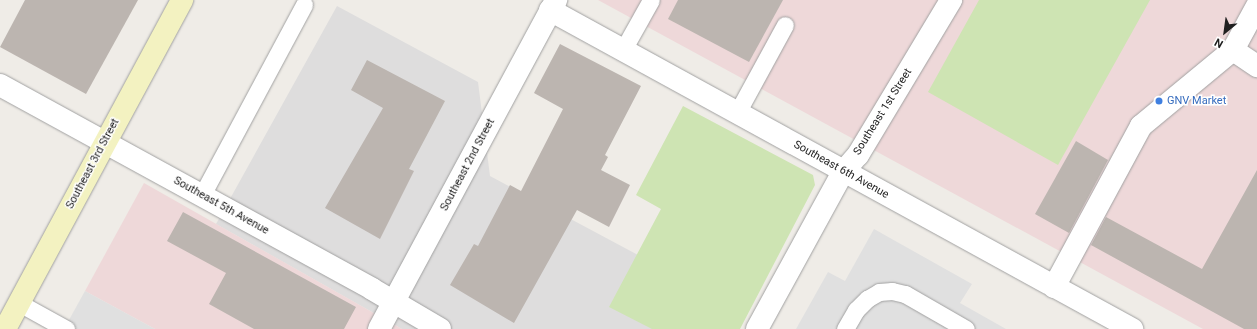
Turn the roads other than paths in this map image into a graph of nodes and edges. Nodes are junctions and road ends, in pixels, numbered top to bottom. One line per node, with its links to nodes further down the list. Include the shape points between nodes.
1 (182, 0): 13 (street, Southeast 3rd Street)
2 (651, 0): 8 (lane)
3 (950, 0): 14 (street, Southeast 1st Street, via 858,154)
4 (304, 5): 15 (lane)
5 (553, 5): 8 (street, Southeast 6th Avenue); 17 (street, Southeast 2nd Street)
6 (1257, 6): 9 (street)
7 (785, 25): 12 (lane)
8 (623, 50): 12 (street, Southeast 6th Avenue)
9 (1233, 50): 10 (street); 16 (street, via 1141,126)
10 (1257, 66)
11 (0, 85): 13 (street, Southeast 5th Avenue)
12 (736, 113): 14 (street, Southeast 6th Avenue)
13 (104, 143): 15 (street, Southeast 5th Avenue); 18 (street, Southeast 3rd Street)
14 (843, 172): 16 (street, Southeast 6th Avenue); 23 (street, Southeast 1st Street)
15 (202, 195): 17 (street, Southeast 5th Avenue)
16 (1054, 286): 26 (street, Southeast 6th Avenue)
17 (394, 302): 21 (street, Southeast 2nd Street); 22 (street, Southeast 5th Avenue)
18 (19, 303): 19 (street, Southeast 3rd Street); 20 (lane)
19 (5, 329)
20 (66, 329)
21 (379, 329)
22 (440, 329)
23 (757, 329)
24 (845, 329): 25 (lane, via 856,310 867,299 879,292 892,291 906,294)
25 (966, 329)
26 (1132, 329)

